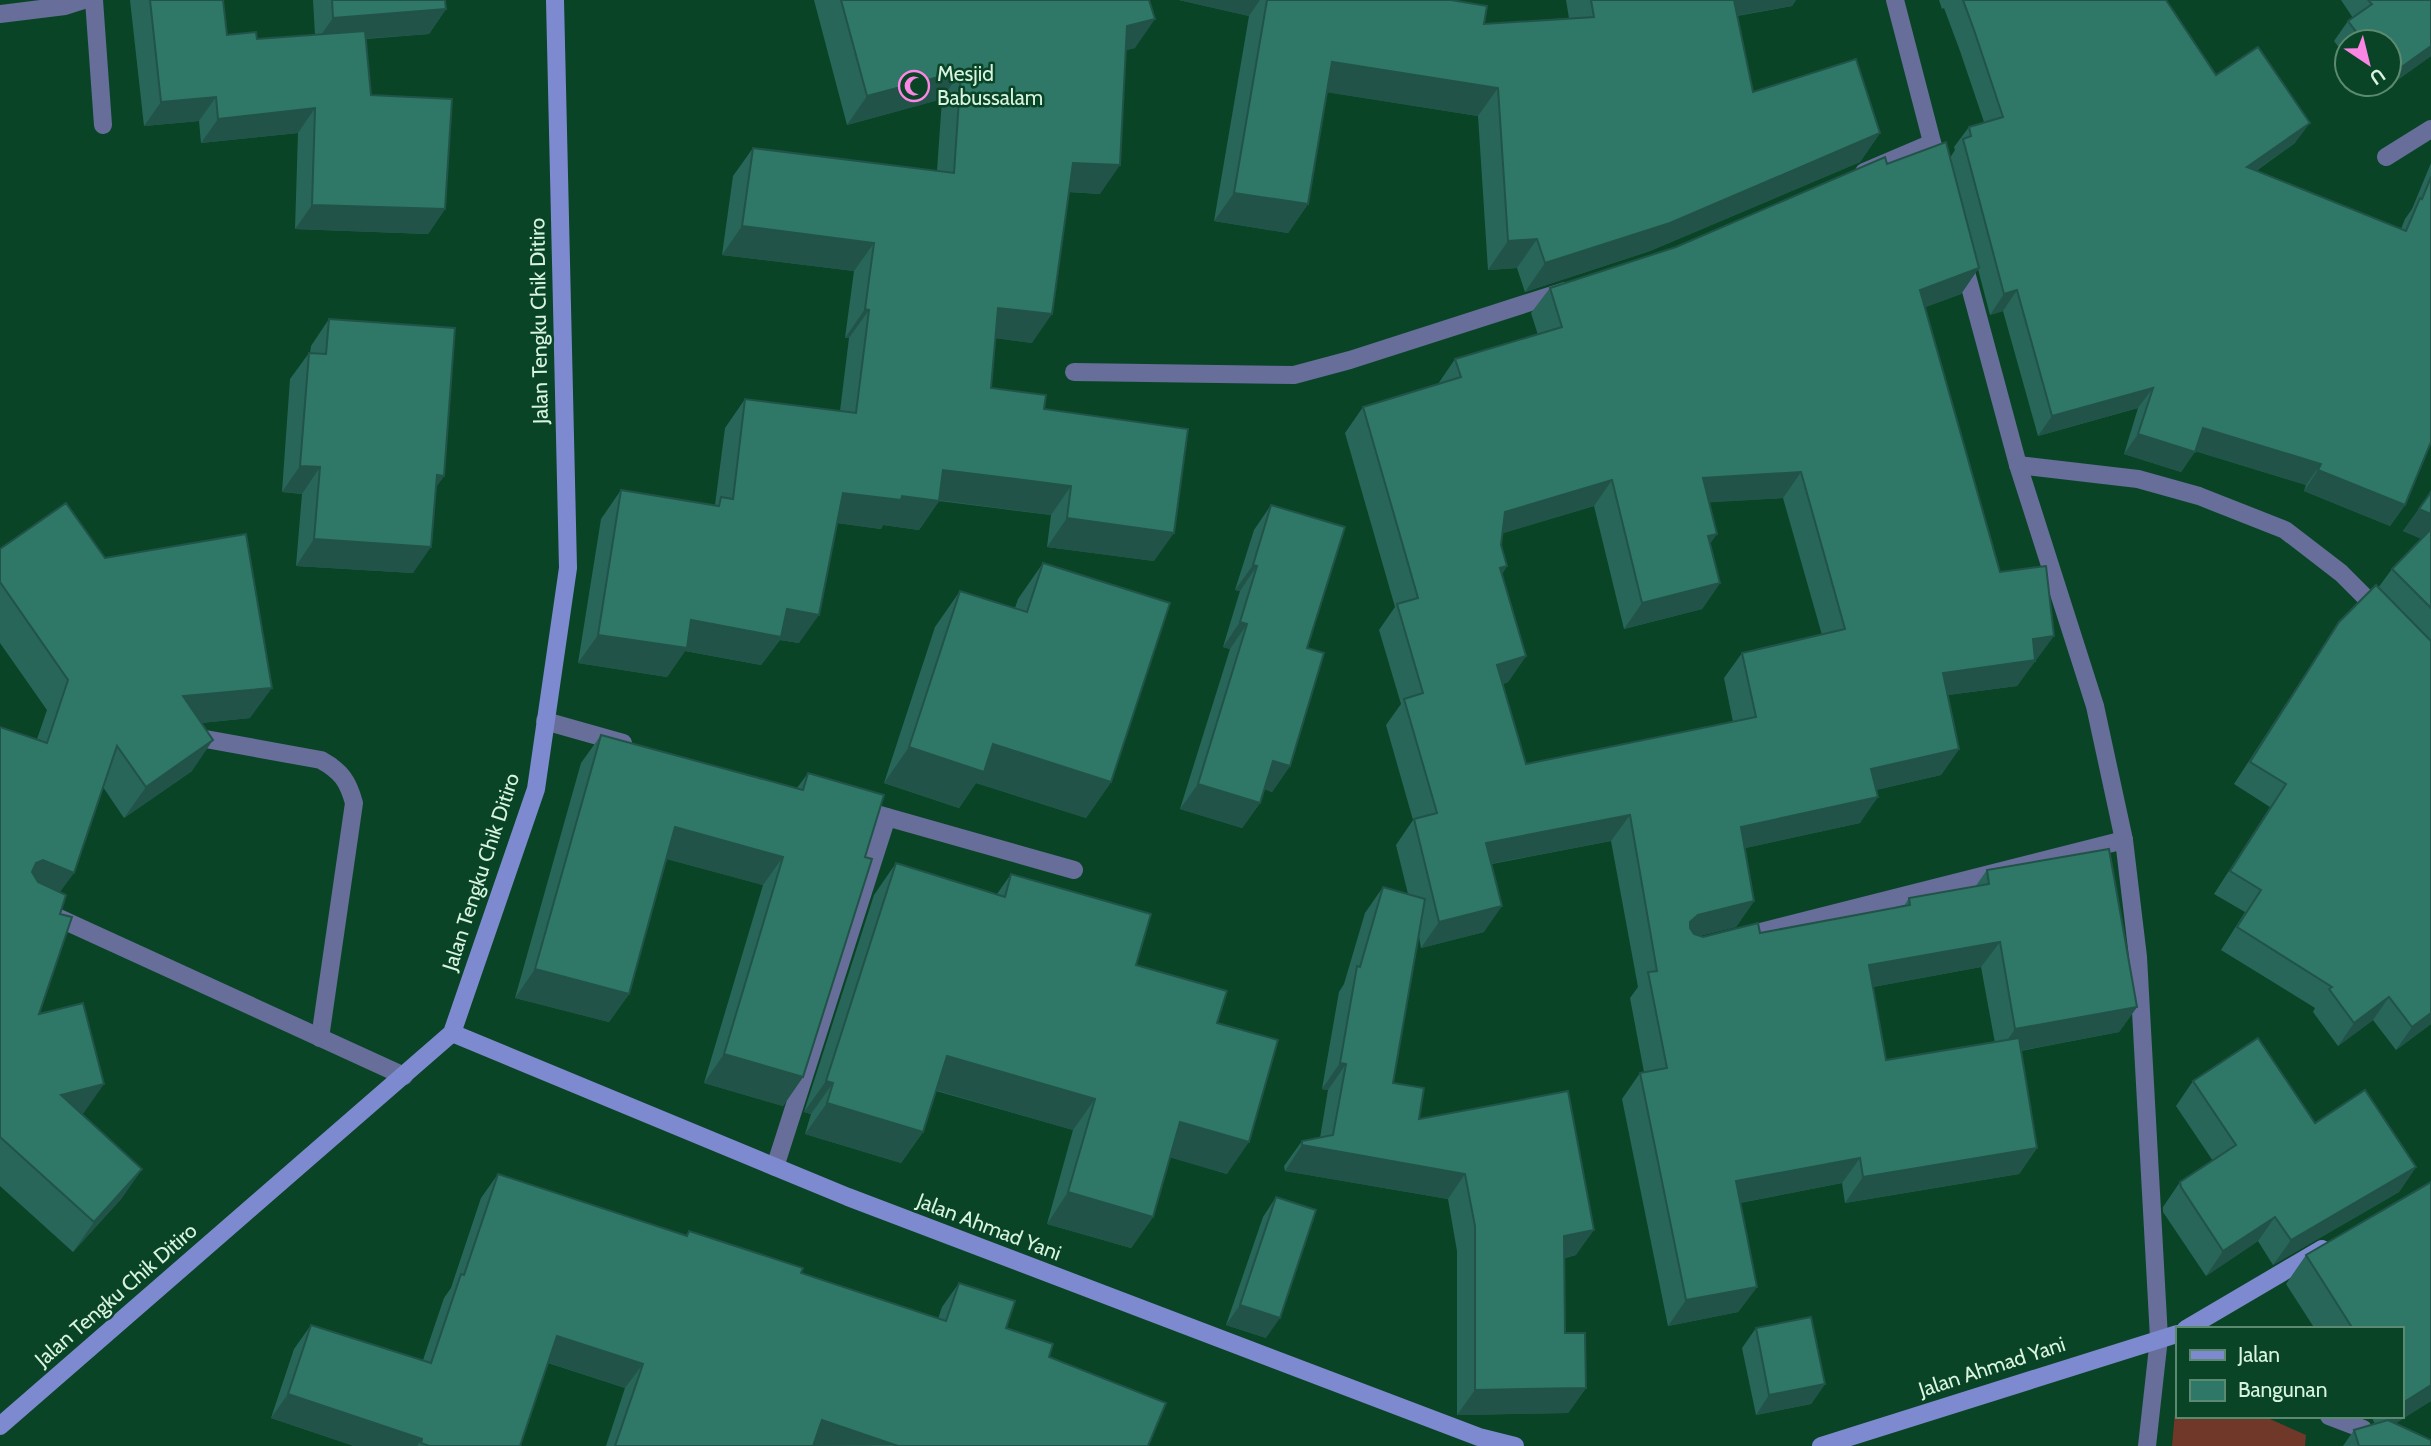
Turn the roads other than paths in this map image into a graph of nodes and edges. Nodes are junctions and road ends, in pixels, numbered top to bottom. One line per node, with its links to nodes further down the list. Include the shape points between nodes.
1 (84, 0): 5 (street)
2 (94, 0): 6 (street)
3 (555, 0): 17 (street, Jalan Tengku Chik Ditiro, via 568,568)
4 (1895, 0): 8 (street)
5 (0, 14)
6 (103, 125)
7 (2431, 129): 9 (street)
8 (1932, 143): 10 (street); 11 (street)
9 (2386, 157)
10 (1843, 181)
11 (1942, 183)
12 (1961, 250): 15 (street)
13 (1588, 283): 14 (street, via 1294,374)
14 (1074, 372)
15 (2018, 465): 16 (street, via 2138,479 2199,496 2286,530 2341,573); 22 (street, via 2095,706)
16 (2395, 627)
17 (545, 721): 19 (street); 26 (street, Jalan Tengku Chik Ditiro, via 536,789)
18 (200, 738): 27 (street, via 321,760 338,769 349,784 354,803)
19 (637, 747)
20 (834, 803): 21 (street)
21 (887, 817): 23 (street); 29 (street)
22 (2124, 840): 25 (street); 32 (street)
23 (1074, 870)
24 (35, 907): 27 (street)
25 (1723, 942)
26 (452, 1033): 28 (street, Jalan Tengku Chik Ditiro); 29 (street, Jalan Ahmad Yani)
27 (320, 1038): 28 (street)
28 (404, 1076): 34 (street, Jalan Tengku Chik Ditiro)
29 (775, 1167): 36 (street, Jalan Ahmad Yani, via 1440,1423)
30 (2337, 1240): 31 (street, Jalan Ahmad Yani)
31 (2187, 1327)
32 (2175, 1334): 37 (street, Jalan Ahmad Yani); 38 (street)
33 (2334, 1418): 35 (street)
34 (0, 1426)
35 (2362, 1429)
36 (1515, 1446)
37 (1821, 1446)
38 (2147, 1446)

